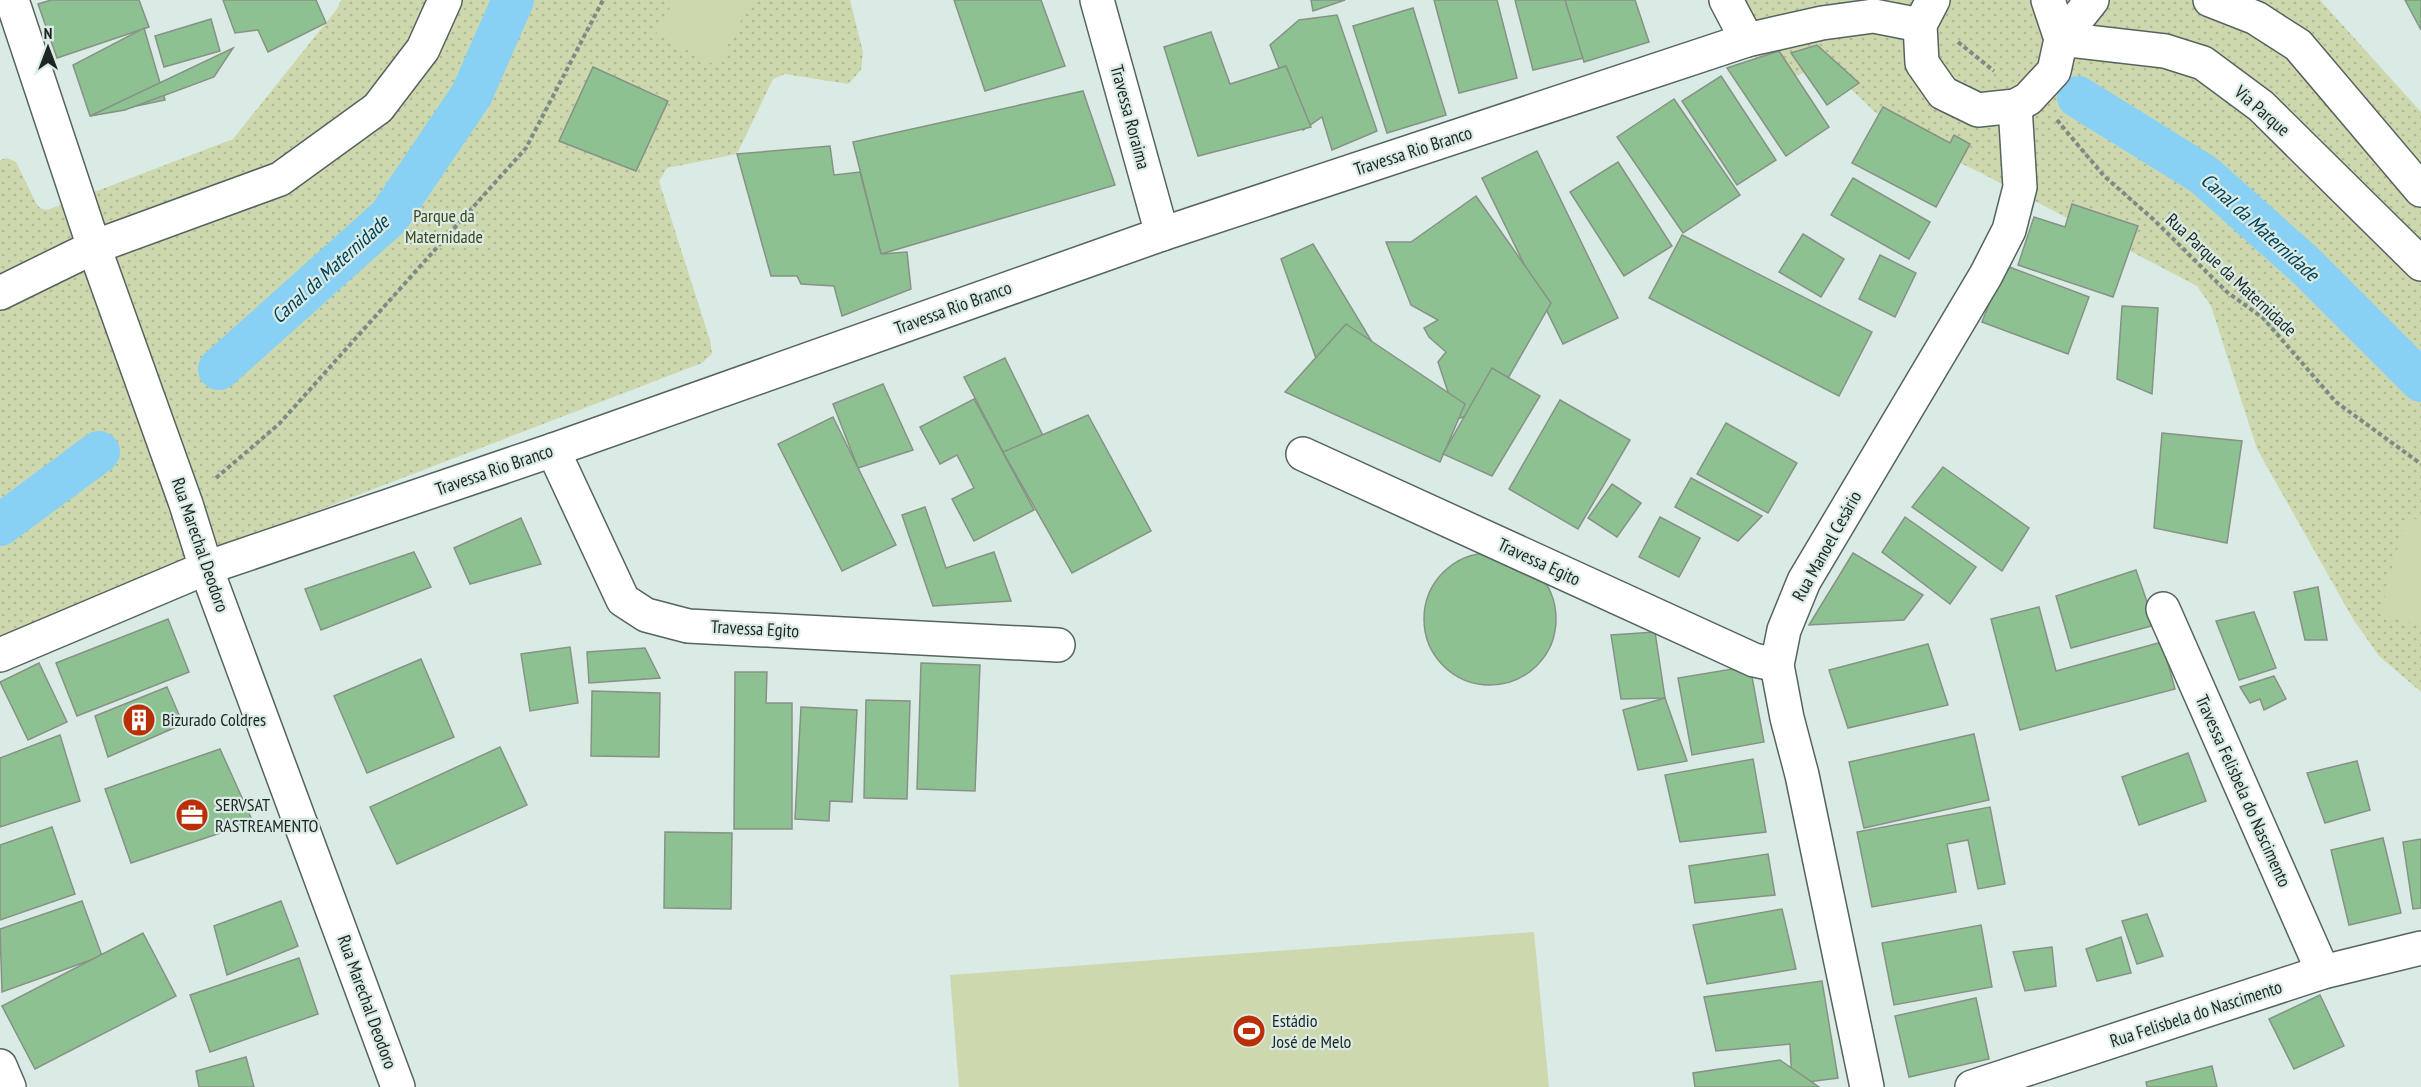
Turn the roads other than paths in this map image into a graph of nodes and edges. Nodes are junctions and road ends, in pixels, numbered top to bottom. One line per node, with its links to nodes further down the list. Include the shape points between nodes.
1 (12, 0): 16 (street, Rua Marechal Deodoro)
2 (445, 0): 16 (street, via 423,49 378,108 280,179)
3 (1097, 0): 15 (street, Travessa Roraima)
4 (1725, 0): 11 (street)
5 (2048, 0): 10 (street)
6 (2092, 0): 10 (street)
7 (2210, 0): 12 (street, via 2256,18)
8 (2268, 0): 12 (street)
9 (1926, 14): 11 (street, Travessa Rio Branco, via 1822,22); 13 (street, via 1922,63 1943,93 1978,110)
10 (2061, 39): 13 (street, via 2054,71); 17 (street, Via Parque, via 2165,51 2203,63 2261,106)
11 (1747, 40): 15 (street, Travessa Rio Branco)
12 (2298, 45): 14 (street)
13 (2022, 102): 25 (street, Rua Manoel Cesário, via 2020,186 2009,230 1804,581 1784,630)
14 (2421, 190)
15 (1162, 234): 19 (street, Travessa Rio Branco)
16 (94, 248): 18 (street); 21 (street, Rua Marechal Deodoro)
17 (2421, 264)
18 (0, 293)
19 (553, 450): 21 (street, Travessa Rio Branco); 23 (street, Travessa Egito, via 623,600 646,615 688,626)
20 (1303, 454): 25 (street, Travessa Egito, via 1754,660)
21 (206, 568): 24 (street, Travessa Rio Branco); 30 (street, Rua Marechal Deodoro)
22 (2163, 609): 27 (street, Travessa Felisbela do Nascimento)
23 (1058, 645)
24 (0, 655)
25 (1777, 665): 31 (street, Rua Manoel Cesário)
26 (2421, 948): 27 (street, Rua Felisbela do Nascimento)
27 (2323, 972): 32 (street, Rua Felisbela do Nascimento)
28 (0, 1066): 29 (street)
29 (9, 1087)
30 (398, 1087)
31 (1868, 1087)
32 (1972, 1087)

